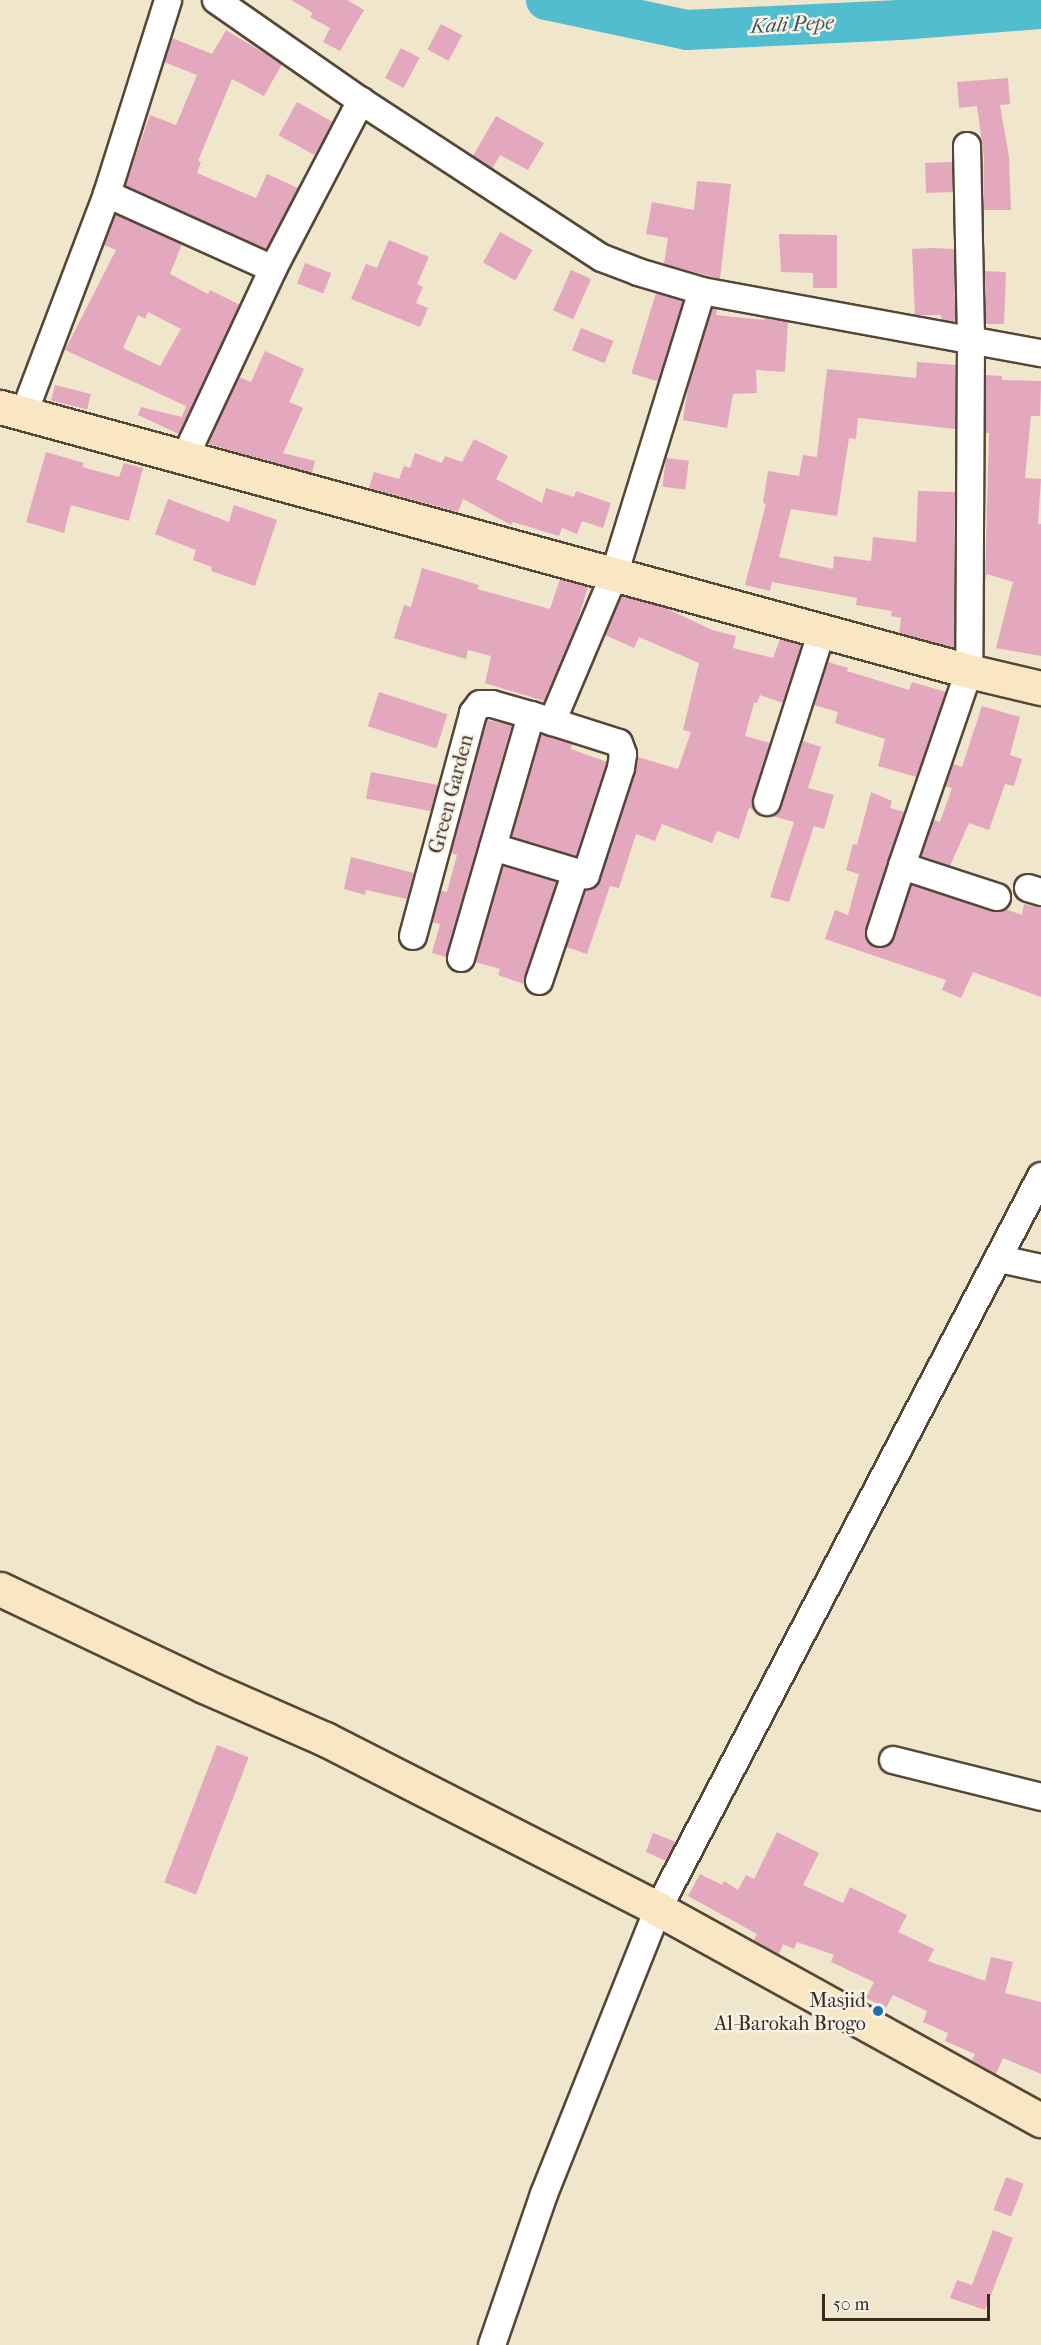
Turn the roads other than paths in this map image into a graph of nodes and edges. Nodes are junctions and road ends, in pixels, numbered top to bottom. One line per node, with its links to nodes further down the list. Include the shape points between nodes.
1 (168, 0): 5 (street)
2 (216, 0): 3 (street)
3 (361, 101): 6 (street); 7 (street, via 602,258)
4 (967, 146): 8 (street)
5 (107, 194): 6 (street); 10 (street)
6 (273, 269): 11 (street)
7 (702, 291): 8 (street); 12 (street)
8 (971, 340): 9 (street); 14 (street)
9 (1041, 353)
10 (12, 410): 11 (main road)
11 (185, 457): 12 (main road)
12 (615, 575): 13 (main road); 16 (street)
13 (822, 631): 14 (main road); 17 (street)
14 (969, 671): 15 (main road); 19 (street)
15 (1041, 688)
16 (542, 718): 18 (street); 20 (street, Green Garden, via 619,743 623,754 589,872); 23 (street, Green Garden, via 492,704 480,704 473,713)
17 (767, 802)
18 (493, 847): 20 (street); 24 (street)
19 (902, 866): 21 (street); 22 (street)
20 (576, 872): 25 (street, Green Garden)
21 (997, 897)
22 (880, 933)
23 (413, 936)
24 (461, 958)
25 (539, 981)
26 (1041, 1176): 27 (street)
27 (1000, 1259): 28 (street); 32 (street, via 866,1506)
28 (1041, 1268)
29 (0, 1589): 32 (main road, via 325,1739)
30 (893, 1760): 31 (street)
31 (1041, 1797)
32 (658, 1909): 33 (main road); 34 (street, via 544,2194)
33 (1041, 2120)
34 (492, 2345)

